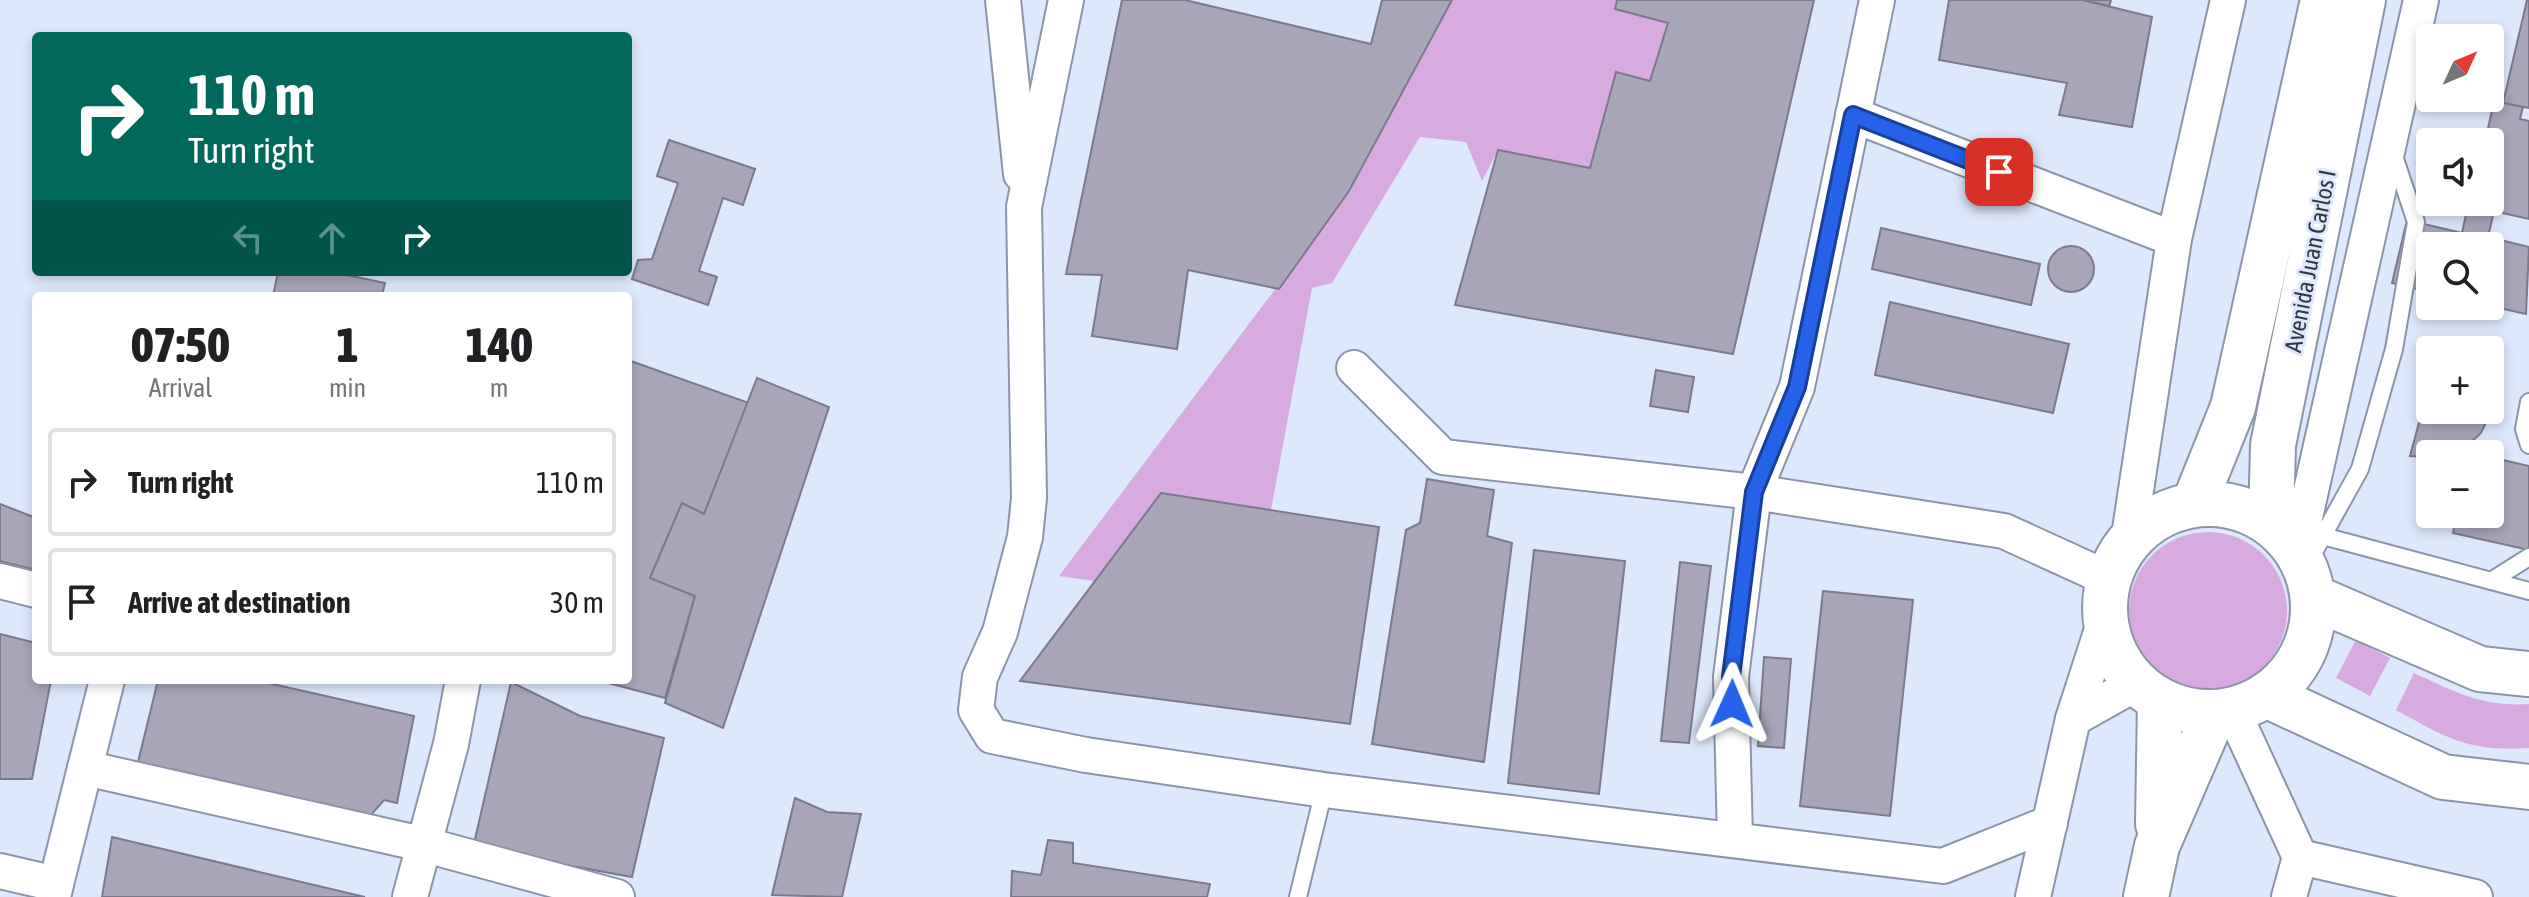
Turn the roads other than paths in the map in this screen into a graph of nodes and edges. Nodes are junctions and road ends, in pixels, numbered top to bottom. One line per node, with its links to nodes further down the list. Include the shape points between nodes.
1 (1003, 0): 10 (street)
2 (1066, 0): 10 (street)
3 (1877, 0): 8 (street)
4 (2228, 0): 11 (street)
5 (2323, 0): 16 (main road, Avenida Juan Carlos I, via 2233,407)
6 (2363, 0): 17 (main road, Avenida Juan Carlos I, via 2273,445)
7 (2421, 0): 9 (street)
8 (1853, 115): 11 (street); 15 (street, via 1797,387)
9 (2389, 140): 17 (street); 17 (lane, via 2416,222 2394,349 2360,469)
10 (1024, 207): 32 (street, via 1029,498 1025,537 1000,632 980,677 976,710 992,736)
11 (2174, 239): 20 (street)
12 (1354, 368): 15 (street, via 1443,457)
13 (2529, 402): 14 (lane, via 2524,429)
14 (2529, 445)
15 (1754, 492): 20 (street, via 2004,531); 34 (street, via 1731,677)
16 (2194, 504): 17 (main road, via 2234,507); 20 (main road, via 2161,515)
17 (2302, 556): 21 (lane); 24 (main road, via 2480,669); 28 (main road, via 2312,626 2303,652 2287,676)
18 (2529, 557): 21 (lane)
19 (0, 581): 22 (street)
20 (2114, 581): 27 (main road, via 2118,659); 29 (street)
21 (2491, 581): 23 (lane)
22 (32, 589)
23 (2529, 591)
24 (2529, 674)
25 (106, 684): 30 (street)
26 (462, 684): 35 (street)
27 (2149, 691): 28 (main road, via 2187,710); 29 (street); 36 (main road)
28 (2238, 705): 31 (main road, via 2443,777); 36 (main road); 37 (street)
29 (2073, 719): 33 (street)
30 (85, 768): 35 (street); 39 (street)
31 (2529, 787)
32 (1324, 790): 34 (street); 42 (lane)
33 (2050, 823): 34 (street, via 1943,866); 43 (street)
34 (1735, 840)
35 (422, 844): 40 (street); 41 (street)
36 (2157, 846): 44 (main road)
37 (2300, 857): 45 (street); 46 (street)
38 (0, 871): 39 (street)
39 (54, 891)
40 (410, 897)
41 (617, 897)
42 (1298, 897)
43 (2033, 897)
44 (2146, 897)
45 (2289, 897)
46 (2475, 897)

